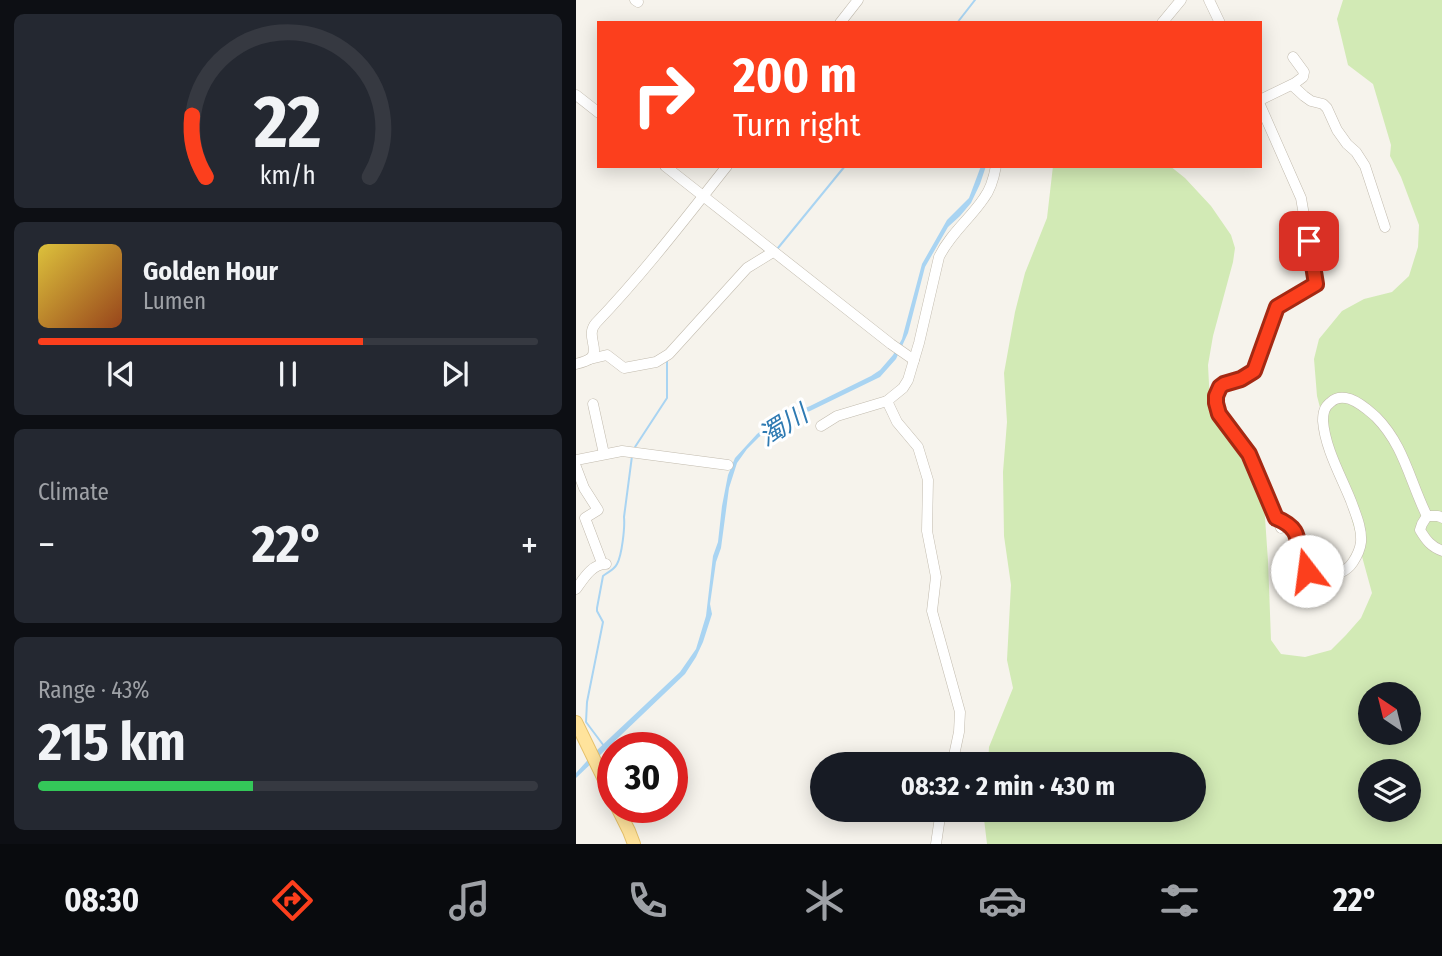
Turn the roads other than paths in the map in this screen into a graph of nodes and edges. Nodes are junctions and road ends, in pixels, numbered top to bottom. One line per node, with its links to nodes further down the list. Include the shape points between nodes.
1 (858, 0): 4 (street)
2 (1180, 0): 5 (street)
3 (1209, 0): 6 (street)
4 (842, 21)
5 (1164, 21)
6 (1219, 21)
7 (1294, 57): 8 (street, via 1304,73)
8 (1292, 85): 10 (street); 17 (street, via 1327,107 1337,130 1365,166)
9 (576, 95): 12 (street)
10 (1262, 102)
11 (1262, 108): 29 (street, via 1300,198 1316,284 1277,307 1254,371 1220,387 1216,396 1219,414 1249,454 1278,523 1291,526 1296,533 1300,558 1312,576 1345,571 1361,540 1323,421 1324,410 1338,398 1360,403 1386,427)
12 (597, 111)
13 (668, 168): 16 (street)
14 (725, 168): 16 (street)
15 (995, 168): 20 (street, via 985,198 939,257)
16 (703, 196): 18 (street); 19 (street, via 592,327 594,353)
17 (1385, 227)
18 (773, 251): 19 (street, via 747,268 661,360 624,368 608,355); 20 (street)
19 (590, 359): 21 (street)
20 (914, 360): 22 (street, via 908,380)
21 (576, 364)
22 (887, 401): 24 (street, via 837,416); 35 (street, via 918,447 928,480 927,531 936,577 932,611 960,712)
23 (592, 404): 25 (street)
24 (822, 426)
25 (605, 454): 26 (street); 27 (street, via 622,451)
26 (576, 460)
27 (728, 465)
28 (576, 467): 32 (street, via 598,510 585,518 604,563 589,572)
29 (1427, 516): 30 (street); 31 (street, via 1420,530 1429,544)
30 (1442, 518)
31 (1442, 551)
32 (576, 589)
33 (576, 722): 34 (main road)
34 (586, 749): 36 (main road)
35 (955, 752)
36 (597, 769)
37 (939, 822): 40 (street)
38 (625, 823): 39 (main road)
39 (634, 844)
40 (936, 844)

